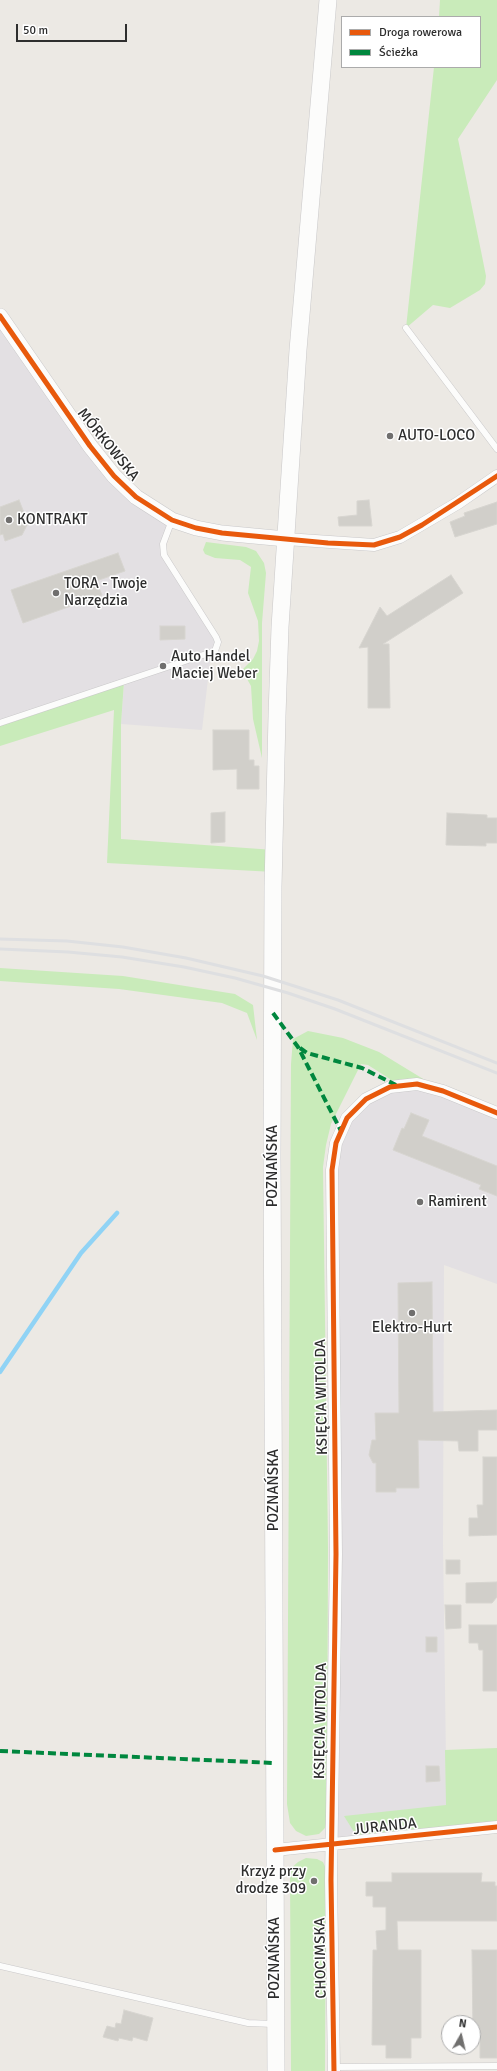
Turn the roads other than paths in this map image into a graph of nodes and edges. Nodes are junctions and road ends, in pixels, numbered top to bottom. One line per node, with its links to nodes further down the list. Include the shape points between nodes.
1 (328, 0): 7 (main road, POZNAŃSKA, via 298,350)
2 (0, 316): 6 (street, MÓRKOWSKA, via 90,446 114,476 136,497)
3 (406, 328): 4 (lane)
4 (497, 449)
5 (497, 476): 7 (street, via 458,503 400,537 374,544)
6 (172, 520): 7 (street, MÓRKOWSKA, via 222,533); 8 (lane, via 162,544 164,555 216,637 218,642 215,651)
7 (286, 539): 12 (main road, POZNAŃSKA, via 277,709 273,956)
8 (0, 723)
9 (497, 1113): 11 (street, KSIĘCIA WITOLDA, via 443,1091 417,1084 390,1087 366,1099 347,1118 336,1143 332,1170 336,1554)
10 (497, 1827): 11 (street, JURANDA)
11 (332, 1845): 12 (street, JURANDA); 16 (street, CHOCIMSKA)
12 (275, 1850): 14 (main road, POZNAŃSKA)
13 (0, 1966): 14 (lane, via 248,2023)
14 (275, 2024): 17 (main road, POZNAŃSKA)
15 (497, 2066): 16 (lane)
16 (334, 2069)
17 (276, 2071)

